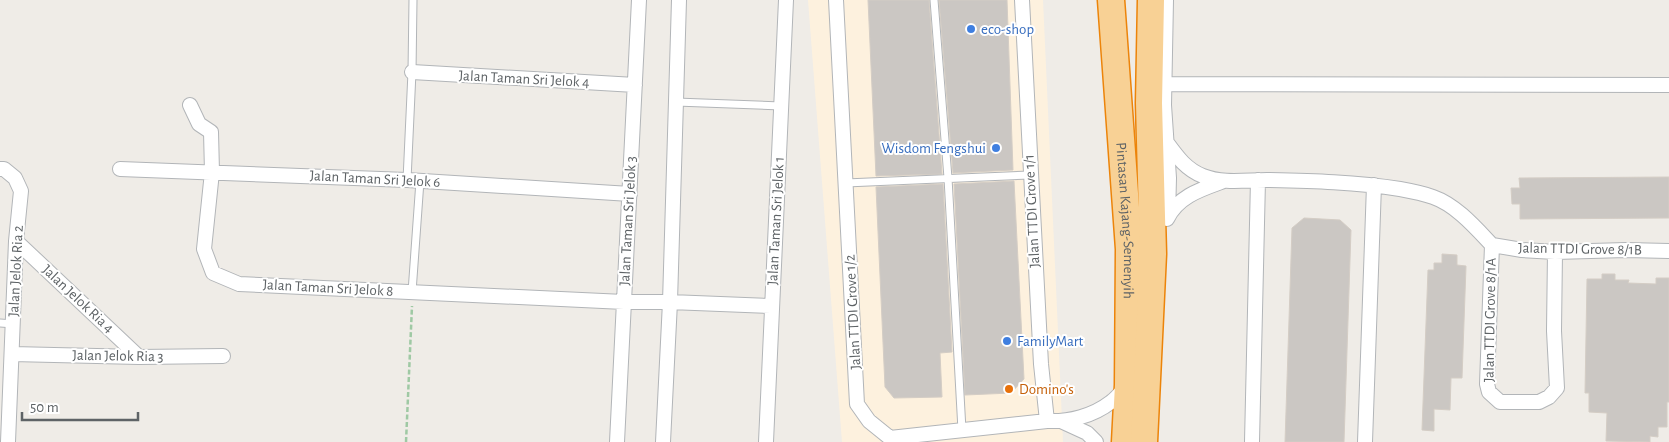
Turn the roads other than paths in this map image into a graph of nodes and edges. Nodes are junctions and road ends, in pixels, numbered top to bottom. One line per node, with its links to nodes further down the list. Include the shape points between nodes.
1 (413, 0): 11 (lane)
2 (640, 0): 13 (street, Jalan Taman Sri Jelok 3)
3 (679, 0): 15 (street)
4 (786, 0): 17 (street, Jalan Taman Sri Jelok 1)
5 (836, 0): 27 (street, Jalan TTDI Grove 1/2)
6 (934, 0): 23 (lane)
7 (1022, 0): 22 (street, Jalan TTDI Grove 1/1)
8 (1112, 0): 44 (highway, Pintasan Kajang-Semenyih, via 1128,250)
9 (1151, 0): 35 (highway, Pintasan Kajang-Semenyih, via 1149,103)
10 (1166, 0): 12 (street)
11 (412, 72): 13 (street, Jalan Taman Sri Jelok 4); 25 (lane)
12 (1164, 84): 14 (street); 18 (street)
13 (635, 85): 29 (street, Jalan Taman Sri Jelok 3)
14 (1669, 85)
15 (675, 102): 17 (lane); 38 (street)
16 (190, 105): 21 (street, Jalan Taman Sri Jelok 8, via 199,124 211,132)
17 (782, 106): 39 (street, Jalan Taman Sri Jelok 1)
18 (1165, 140): 26 (street, via 1188,169 1204,177); 30 (street)
19 (0, 169): 31 (street, Jalan Jelok Ria 2, via 15,178 21,191)
20 (120, 169): 21 (street, Jalan Taman Sri Jelok 6)
21 (212, 172): 25 (street, Jalan Taman Sri Jelok 6); 36 (street, Jalan Taman Sri Jelok 8, via 204,250 213,273 239,284)
22 (1030, 175): 23 (lane); 45 (street, Jalan TTDI Grove 1/1)
23 (948, 178): 27 (lane); 47 (lane)
24 (1258, 180): 26 (street); 28 (street); 55 (street)
25 (413, 181): 29 (street, Jalan Taman Sri Jelok 6); 36 (lane)
26 (1225, 181): 30 (street, via 1196,191)
27 (846, 183): 47 (street, Jalan TTDI Grove 1/2, via 858,404 869,421 890,438)
28 (1374, 185): 32 (street, via 1420,193 1445,202); 56 (street)
29 (630, 194): 37 (street, Jalan Taman Sri Jelok 3)
30 (1168, 216): 35 (street)
31 (16, 241): 40 (street, Jalan Jelok Ria 2); 43 (street, Jalan Jelok Ria 4)
32 (1492, 245): 34 (street, Jalan TTDI Grove 8/1B); 34 (street, Jalan TTDI Grove 8/1A, via 1487,384 1489,392 1500,402 1539,402 1557,388 1554,331)
33 (1669, 251): 34 (street, Jalan TTDI Grove 8/1B)
34 (1556, 252)
35 (1153, 254): 54 (highway, Pintasan Kajang-Semenyih)
36 (412, 292): 37 (street, Jalan Taman Sri Jelok 8)
37 (624, 302): 38 (street, Jalan Taman Sri Jelok 8); 49 (street, Jalan Taman Sri Jelok 3)
38 (670, 302): 39 (street, Jalan Taman Sri Jelok 8); 50 (street)
39 (771, 306): 51 (street, Jalan Taman Sri Jelok 1)
40 (7, 323): 41 (street, Jalan Jelok Ria 2)
41 (12, 354): 43 (street, Jalan Jelok Ria 3); 48 (street, Jalan Jelok Ria 2)
42 (223, 356): 43 (street, Jalan Jelok Ria 3)
43 (139, 357)
44 (1128, 384): 46 (street, via 1111,402 1092,414); 53 (highway, Pintasan Kajang-Semenyih)
45 (1047, 421): 46 (street, Jalan TTDI Grove 1/2); 47 (street, Jalan TTDI Grove 1/2)
46 (1063, 422): 52 (street, via 1087,433)
47 (962, 430)
48 (8, 442)
49 (617, 442)
50 (662, 442)
51 (766, 442)
52 (1096, 442)
53 (1125, 442)
54 (1144, 442)
55 (1252, 442)
56 (1365, 442)

